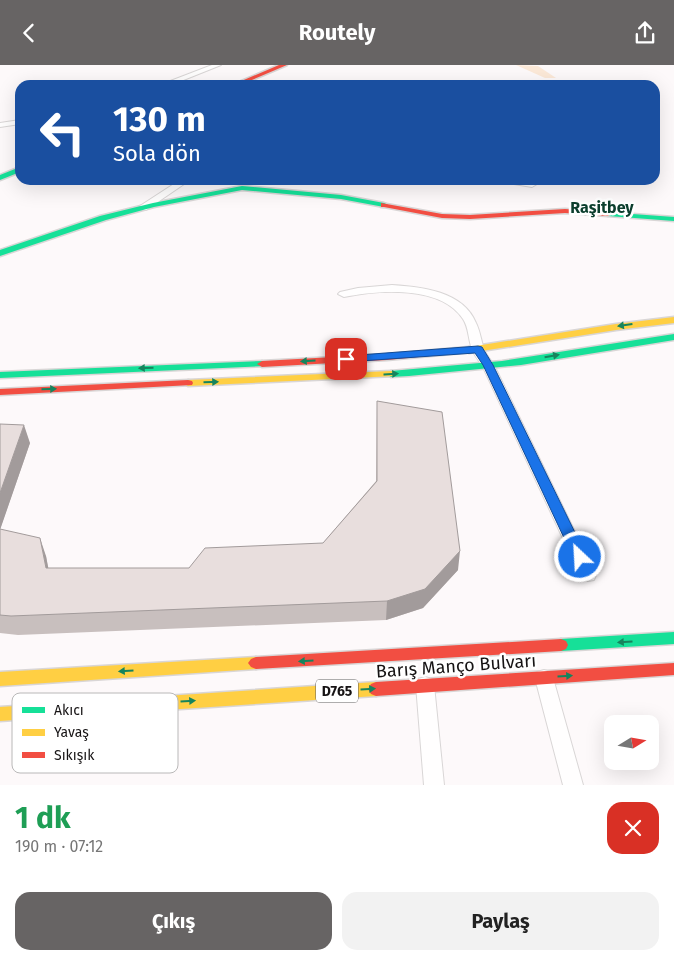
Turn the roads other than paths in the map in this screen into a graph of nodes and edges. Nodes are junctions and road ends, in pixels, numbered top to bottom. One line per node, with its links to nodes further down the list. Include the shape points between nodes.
1 (218, 65): 3 (street)
2 (284, 65): 4 (main road)
3 (178, 80)
4 (247, 80)
5 (15, 123): 6 (street)
6 (0, 125)
7 (15, 171): 8 (main road)
8 (0, 178)
9 (178, 185): 10 (street)
10 (142, 208): 11 (main road, via 219,191 256,188 341,197 442,216 565,211); 12 (main road)
11 (674, 219)
12 (0, 253)
13 (344, 294): 16 (street, via 409,289 442,296 468,317)
14 (674, 320): 16 (main road, one-way to 16)
15 (674, 337): 17 (main road, one-way to 15)
16 (478, 349): 17 (street); 18 (main road, one-way to 18, via 383,357)
17 (488, 365): 19 (main road, one-way to 17, via 345,377); 20 (street)
18 (0, 375)
19 (0, 391)
20 (588, 575)
21 (674, 638): 24 (main road, Barış Manço Bulvarı / D765, one-way to 24)
22 (674, 669): 23 (main road, Barış Manço Bulvarı / D765, one-way to 22)
23 (544, 678): 25 (main road, Barış Manço Bulvarı / D765); 28 (street)
24 (0, 679)
25 (426, 685): 26 (main road, Barış Manço Bulvarı / D765, one-way to 25); 27 (street)
26 (178, 702)
27 (434, 785)
28 (573, 785)

